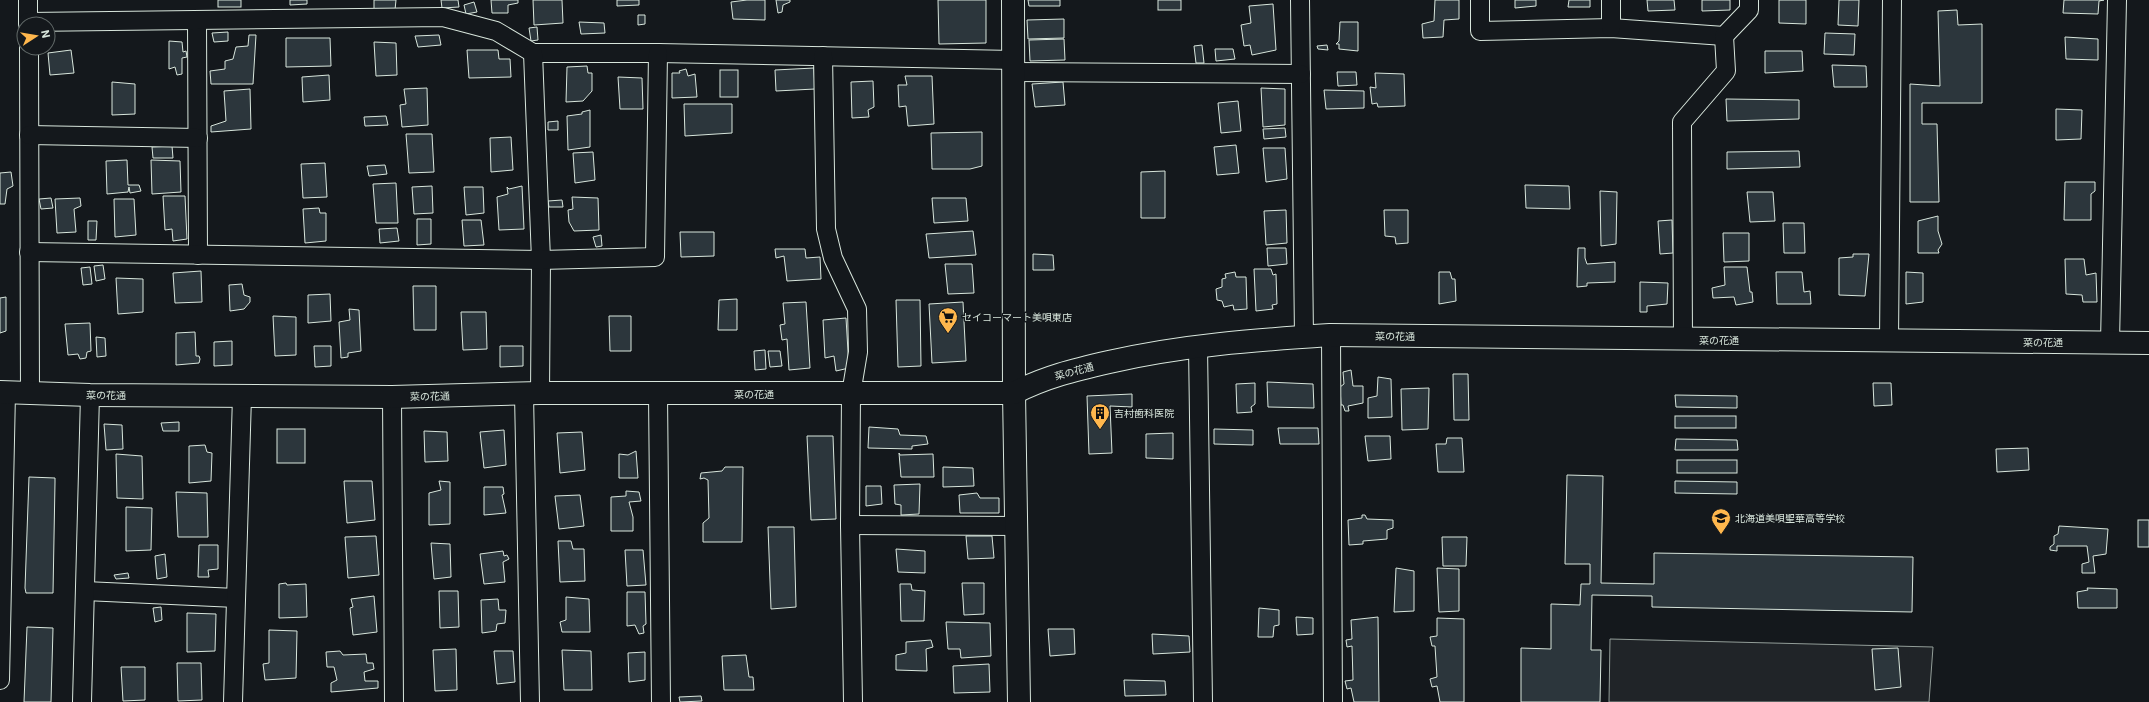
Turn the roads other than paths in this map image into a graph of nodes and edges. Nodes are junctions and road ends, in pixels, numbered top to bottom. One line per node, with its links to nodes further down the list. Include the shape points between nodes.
1 (28, 0): 9 (street)
2 (1013, 0): 18 (street)
3 (1300, 0): 19 (street)
4 (1480, 0): 12 (street, via 1480,31)
5 (1611, 0): 12 (street)
6 (1749, 0): 13 (street, via 1749,10)
7 (1892, 0): 28 (street)
8 (2117, 0): 29 (street)
9 (28, 16)
10 (197, 20): 11 (street); 14 (street, via 443,17 496,31); 21 (street)
11 (56, 23)
12 (1611, 28): 13 (street)
13 (1724, 36): 27 (street, via 1726,71 1682,122)
14 (533, 53): 15 (street); 24 (street)
15 (658, 53): 17 (street); 24 (street, via 655,257)
16 (29, 56): 20 (street)
17 (824, 56): 18 (street); 37 (street, via 826,229 833,258 857,309 858,352)
18 (1014, 66): 19 (street); 35 (street)
19 (1301, 74): 26 (street)
20 (29, 135): 21 (street); 22 (street)
21 (198, 138): 23 (street)
22 (30, 252): 23 (street); 33 (street)
23 (198, 255): 24 (street)
24 (540, 260): 34 (street)
25 (1332, 335): 26 (street, 菜の花通); 27 (street, 菜の花通); 54 (street)
26 (1304, 337): 31 (street, 菜の花通)
27 (1683, 340): 28 (street, 菜の花通)
28 (1889, 341): 29 (street, 菜の花通)
29 (2110, 343): 30 (street, 菜の花通)
30 (2149, 343)
31 (1198, 346): 35 (street, 菜の花通, via 1148,353 1080,368 1039,380); 53 (street)
32 (3, 392): 33 (street, 菜の花通); 45 (street)
33 (30, 392): 38 (street, 菜の花通)
34 (532, 393): 36 (street, 菜の花通); 40 (street, 菜の花通); 49 (street)
35 (1014, 393): 37 (street, 菜の花通); 42 (street)
36 (658, 394): 37 (street, 菜の花通); 50 (street)
37 (851, 394): 41 (street)
38 (90, 395): 39 (street, 菜の花通); 43 (street)
39 (242, 396): 40 (street, 菜の花通); 44 (street)
40 (392, 397): 48 (street)
41 (850, 525): 42 (street); 51 (street)
42 (1016, 526): 52 (street)
43 (85, 591): 44 (street); 46 (street)
44 (236, 598): 47 (street)
45 (0, 680)
46 (82, 702)
47 (233, 702)
48 (394, 702)
49 (530, 702)
50 (661, 702)
51 (853, 702)
52 (1019, 702)
53 (1203, 702)
54 (1333, 702)

